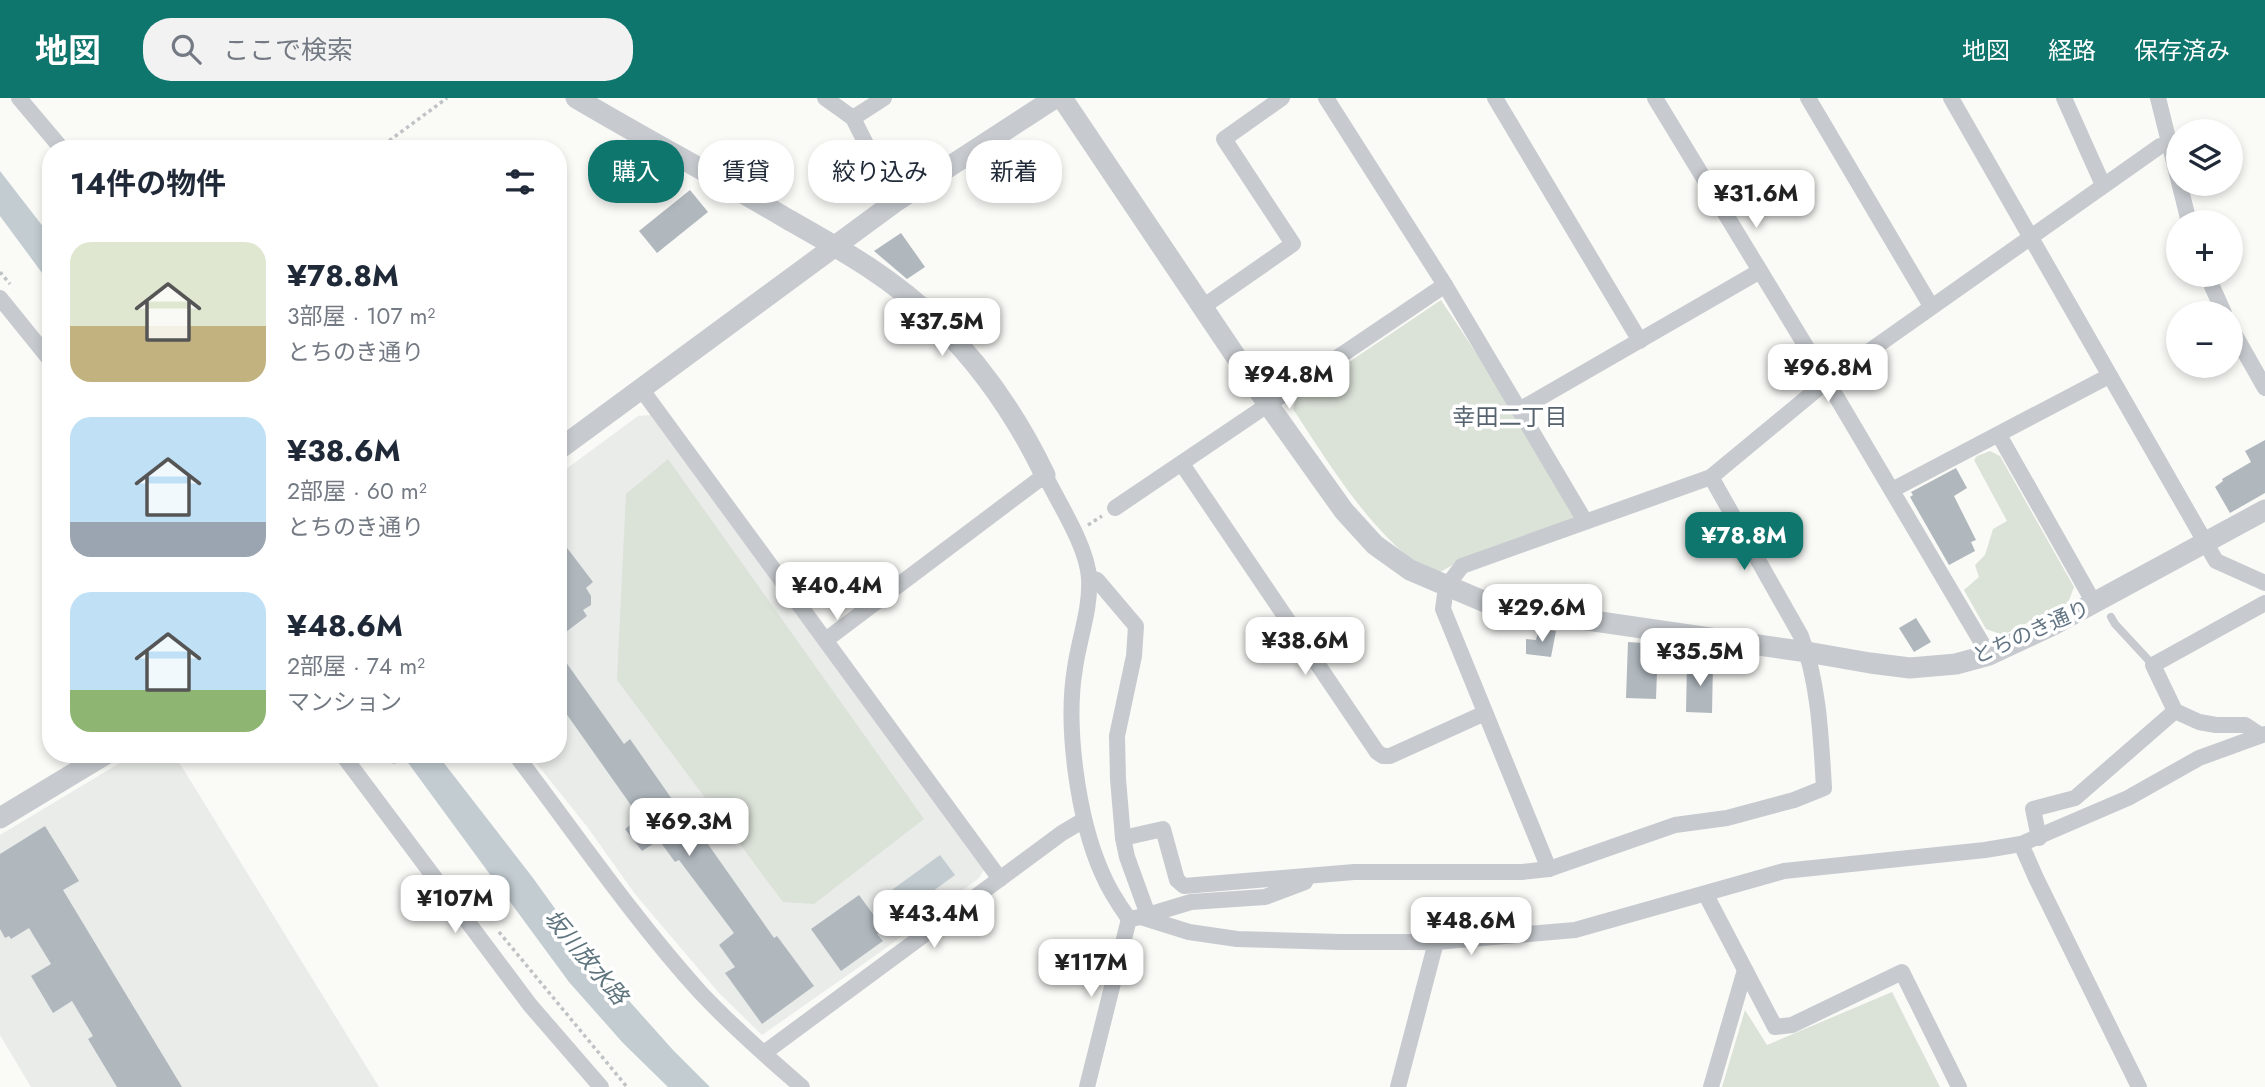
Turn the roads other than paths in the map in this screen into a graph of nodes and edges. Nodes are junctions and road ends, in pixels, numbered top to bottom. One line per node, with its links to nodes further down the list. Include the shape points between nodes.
1 (19, 98): 17 (street)
2 (576, 98): 24 (street)
3 (825, 98): 15 (street)
4 (884, 98): 15 (street)
5 (1055, 98): 20 (street)
6 (1062, 98): 28 (street, とちのき通り)
7 (1282, 98): 28 (street, via 1224,139 1293,244)
8 (1326, 98): 26 (street)
9 (1495, 98): 30 (street)
10 (1655, 98): 25 (street)
11 (1808, 98): 29 (street)
12 (1951, 98): 23 (street)
13 (2064, 98): 21 (street)
14 (2158, 98): 16 (street)
15 (853, 118): 18 (street)
16 (2166, 131)
17 (54, 140)
18 (864, 140)
19 (2166, 145): 21 (street)
20 (952, 165)
21 (2104, 185): 23 (street)
22 (894, 203): 24 (street)
23 (2032, 238): 29 (street); 33 (street)
24 (834, 245): 36 (street); 42 (street, via 896,286 962,348 1031,445)
25 (1760, 271): 30 (street); 34 (street)
26 (1445, 285): 37 (street); 38 (street)
27 (0, 298): 32 (street)
28 (1204, 306): 37 (street, とちのき通り)
29 (1931, 306): 34 (street)
30 (1640, 341): 38 (street)
31 (2243, 349): 35 (street)
32 (42, 350)
33 (2109, 376): 39 (street); 48 (street)
34 (1827, 380): 43 (street); 44 (street)
35 (2265, 388)
36 (642, 390): 40 (street); 54 (street)
37 (1268, 403): 41 (street); 51 (street, とちのき通り, via 1344,512 1375,545 1410,570)
38 (1519, 410): 47 (street)
39 (1999, 435): 44 (street); 53 (street)
40 (567, 444)
41 (1182, 464): 45 (street); 59 (street, via 1383,756)
42 (1045, 475): 49 (street, via 1075,534); 54 (street)
43 (1711, 477): 47 (street); 55 (street)
44 (1892, 490): 56 (street)
45 (1115, 508)
46 (2265, 510): 48 (street, とちのき通り)
47 (1585, 521): 51 (street, via 1462,566)
48 (2205, 542): 50 (street, via 2216,561); 53 (street, とちのき通り)
49 (1089, 577): 65 (street, via 1072,696); 66 (street, via 1097,580 1136,626 1117,736)
50 (2265, 583)
51 (1446, 587): 55 (street, とちのき通り, via 1497,607); 59 (street, via 1443,608)
52 (2265, 603): 57 (street)
53 (2102, 610): 56 (street, とちのき通り, via 2053,625); 57 (lane)
54 (827, 639): 71 (street)
55 (1807, 652): 56 (street, とちのき通り, via 1910,668 1956,664); 69 (street, via 1824,788 1727,818 1675,825)
56 (1989, 655)
57 (2154, 665): 58 (street)
58 (2175, 711): 60 (street, via 2199,722 2245,725); 67 (street, via 2075,798 2033,809)
59 (1485, 713): 69 (street)
60 (2263, 734): 67 (street, via 2199,758 2128,798)
61 (91, 763): 64 (street)
62 (349, 763): 77 (street, via 530,1005)
63 (522, 763): 76 (street, via 650,933 740,1033)
64 (0, 818)
65 (1084, 821): 71 (street); 73 (street, via 1102,874)
66 (1123, 838): 70 (street, via 1163,829 1177,880 1184,886); 73 (street)
67 (2039, 838): 68 (street)
68 (2021, 844): 72 (street, via 1784,871); 83 (street)
69 (1549, 869): 70 (street)
70 (1323, 876): 73 (street, via 1265,897 1191,902)
71 (1000, 878): 76 (street)
72 (1706, 895): 74 (street, via 1576,930); 75 (street)
73 (1139, 917): 74 (street, via 1189,932 1237,939); 79 (street)
74 (1436, 942): 80 (street)
75 (1745, 970): 81 (street); 82 (street, via 1775,1027 1792,1026 1902,972)
76 (764, 1052): 78 (street)
77 (601, 1087)
78 (802, 1087)
79 (1087, 1087)
80 (1398, 1087)
81 (1711, 1087)
82 (1959, 1087)
83 (2140, 1087)

